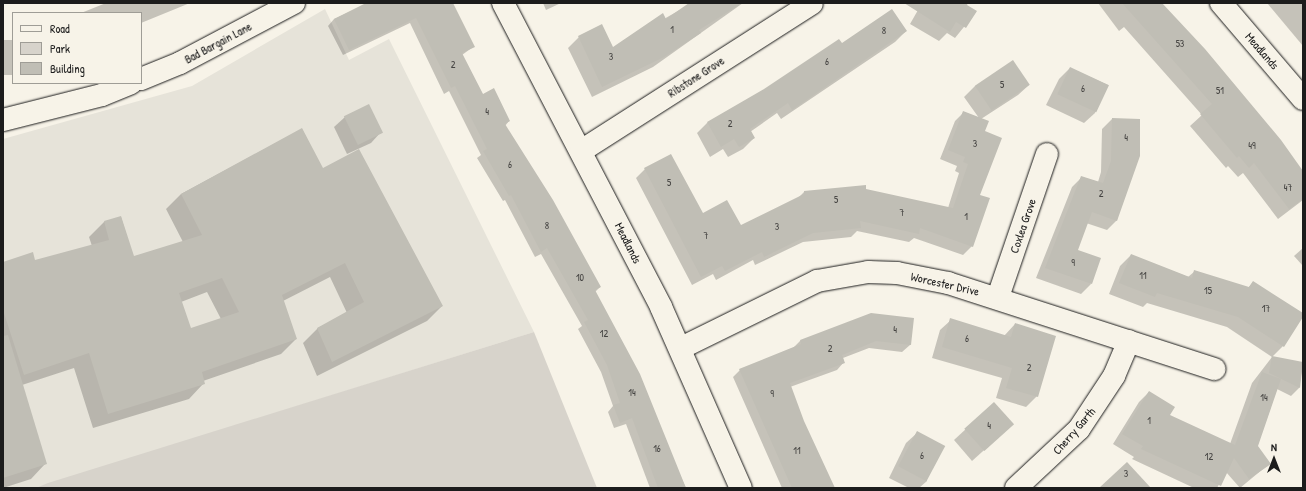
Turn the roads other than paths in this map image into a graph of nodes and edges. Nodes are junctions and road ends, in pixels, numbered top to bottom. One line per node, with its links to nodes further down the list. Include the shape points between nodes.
1 (294, 3): 5 (street, Bad Bargain Lane, via 180,62)
2 (503, 3): 9 (street, Meadlands)
3 (812, 3): 9 (street, Ribstone Grove)
4 (1221, 3): 7 (street, Meadlands)
5 (142, 79)
6 (129, 84): 8 (street, via 102,95)
7 (1303, 99)
8 (3, 120)
9 (581, 151): 13 (street, Meadlands)
10 (1047, 154): 11 (street, Coxlea Grove)
11 (998, 298): 12 (street, Worcester Drive); 13 (street, Worcester Drive, via 948,283 897,273 868,272 842,275 817,281)
12 (1129, 341): 14 (street, Worcester Drive); 16 (street, Cherry Garth, via 1110,382 1079,429)
13 (681, 348): 15 (street, Meadlands)
14 (1214, 370)
15 (741, 488)
16 (1016, 488)

